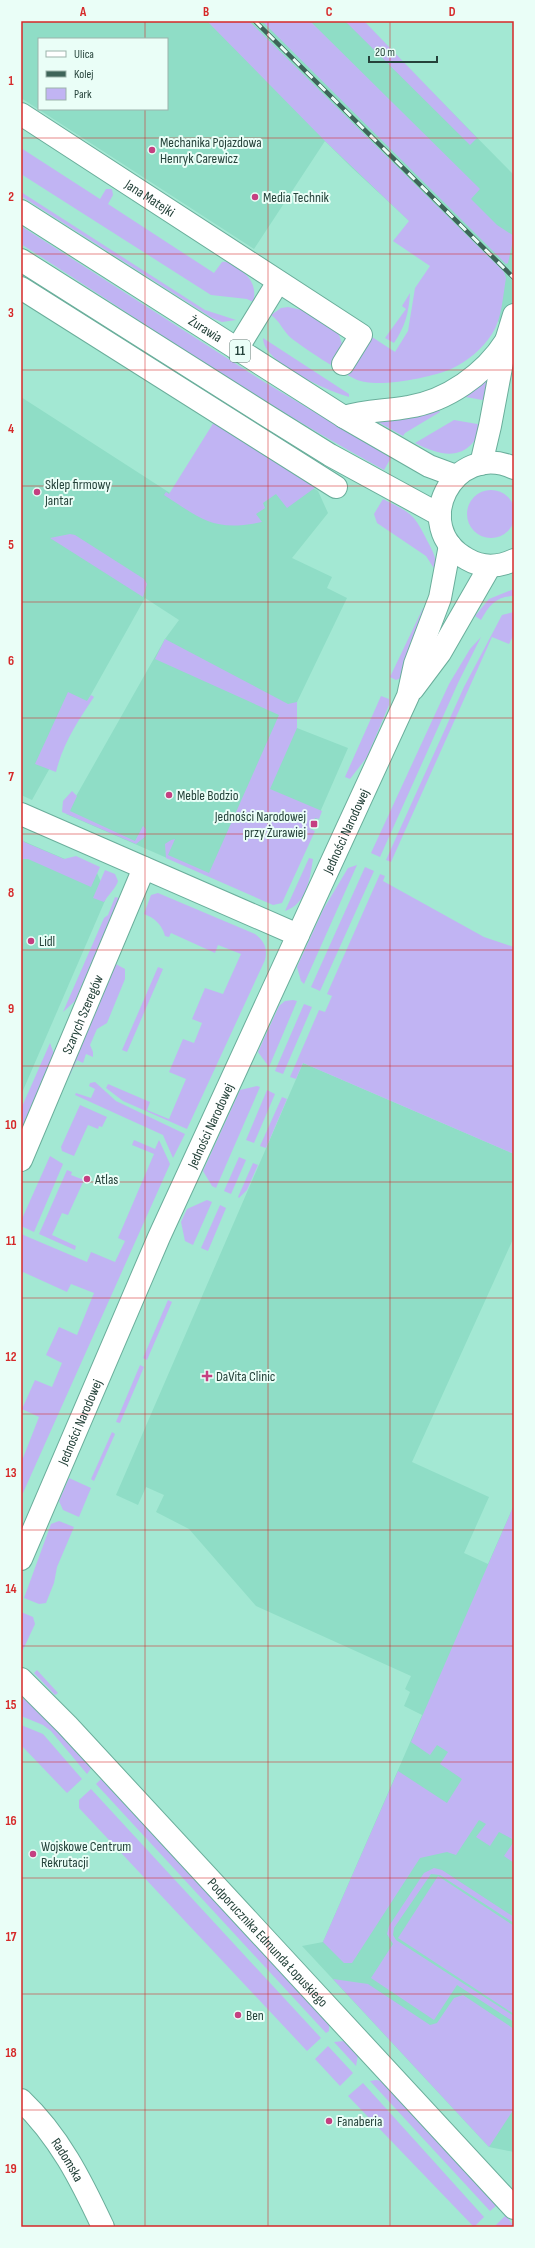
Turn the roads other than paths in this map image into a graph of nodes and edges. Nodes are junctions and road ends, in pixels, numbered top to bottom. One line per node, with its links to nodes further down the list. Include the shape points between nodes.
1 (21, 114): 4 (street, Jana Matejki)
2 (21, 211): 8 (street, Żurawia / 11)
3 (21, 260): 15 (street, via 276,422)
4 (278, 282): 8 (street); 9 (street, Jana Matejki, via 361,335)
5 (21, 288): 14 (street)
6 (514, 316): 7 (street)
7 (506, 341): 10 (street, via 492,360 470,379 433,400 411,407 360,412); 11 (street)
8 (237, 349): 10 (street, Żurawia / 11)
9 (343, 364)
10 (344, 417): 13 (street, Żurawia / 11, via 429,466)
11 (480, 464): 12 (street, via 497,463); 13 (street)
12 (514, 468)
13 (456, 476): 15 (street, via 443,497)
14 (336, 487)
15 (440, 515): 16 (street, via 444,534)
16 (450, 545): 18 (street, via 468,560); 19 (street, Jedności Narodowej, via 440,598 415,664)
17 (514, 561): 18 (street)
18 (490, 566): 19 (street, Jedności Narodowej, via 440,653)
19 (408, 696): 22 (street, Jedności Narodowej)
20 (21, 814): 21 (street)
21 (144, 868): 22 (street); 23 (street, Szarych Szeregów)
22 (298, 935): 24 (street, Jedności Narodowej, via 162,1230)
23 (21, 1160)
24 (21, 1559)
25 (21, 1679): 27 (street, Podporucznika Edmunda Łopuskiego, via 67,1725)
26 (21, 2100): 28 (street, Radomska, via 64,2151)
27 (514, 2208)
28 (103, 2227)

